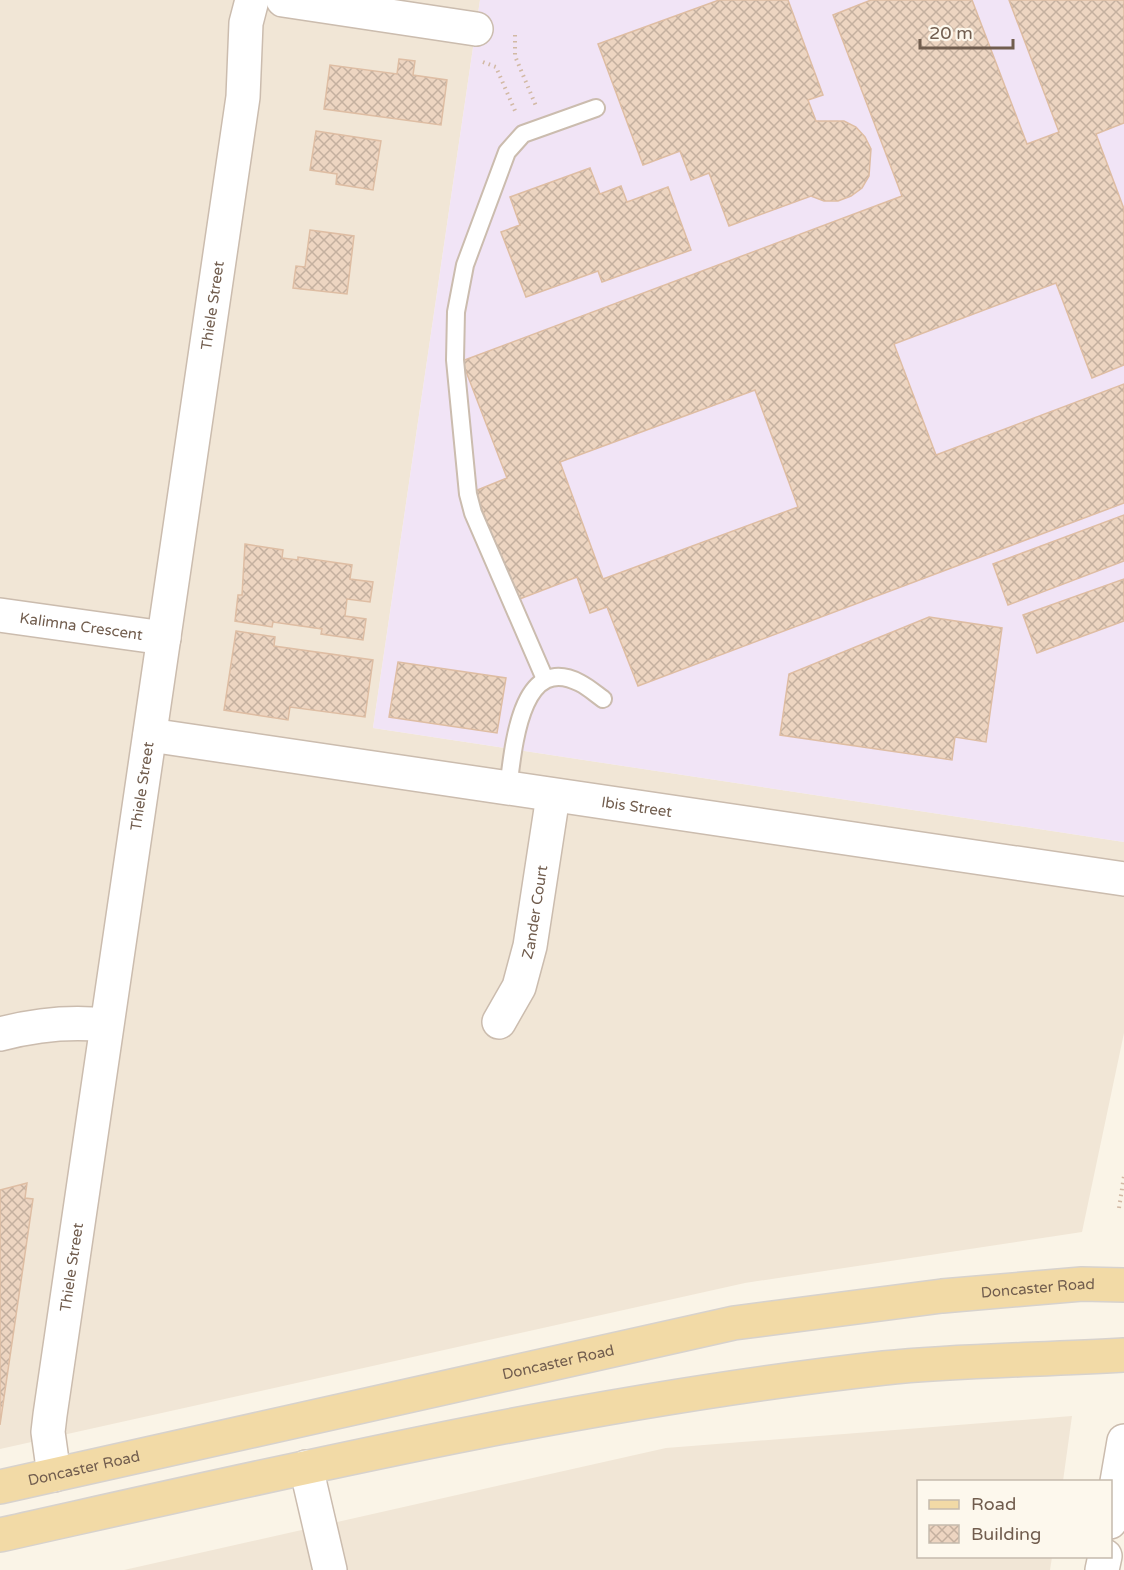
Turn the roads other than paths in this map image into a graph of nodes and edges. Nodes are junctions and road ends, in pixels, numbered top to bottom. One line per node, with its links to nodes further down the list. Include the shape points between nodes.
1 (252, 0): 5 (street, Thiele Street, via 246,23)
2 (277, 0): 5 (street, Thiele Street)
3 (283, 0): 4 (street)
4 (476, 45)
5 (243, 97): 8 (street, Thiele Street)
6 (596, 108): 9 (lane, via 523,134 507,152 465,265 456,312 455,360 472,513)
7 (0, 615): 8 (street, Kalimna Crescent)
8 (164, 638): 11 (street, Thiele Street)
9 (545, 679): 10 (lane, via 562,677 579,682); 12 (lane, via 525,702)
10 (603, 699)
11 (150, 735): 12 (street, Ibis Street); 16 (street, Thiele Street)
12 (508, 789): 13 (street, Ibis Street)
13 (553, 795): 14 (street, Ibis Street); 15 (street, Zander Court, via 530,946 519,987)
14 (1124, 879)
15 (499, 1023)
16 (105, 1025): 17 (street, via 34,1026); 22 (street, Thiele Street, via 48,1432)
17 (0, 1034)
18 (1124, 1285): 22 (main road, Doncaster Road, via 1082,1284 942,1296 734,1323)
19 (1124, 1355): 21 (main road, via 886,1368 668,1397)
20 (1124, 1441): 24 (street)
21 (306, 1467): 25 (main road); 26 (street)
22 (54, 1475): 23 (main road, Doncaster Road)
23 (0, 1487)
24 (1112, 1510)
25 (0, 1535)
26 (330, 1570)

